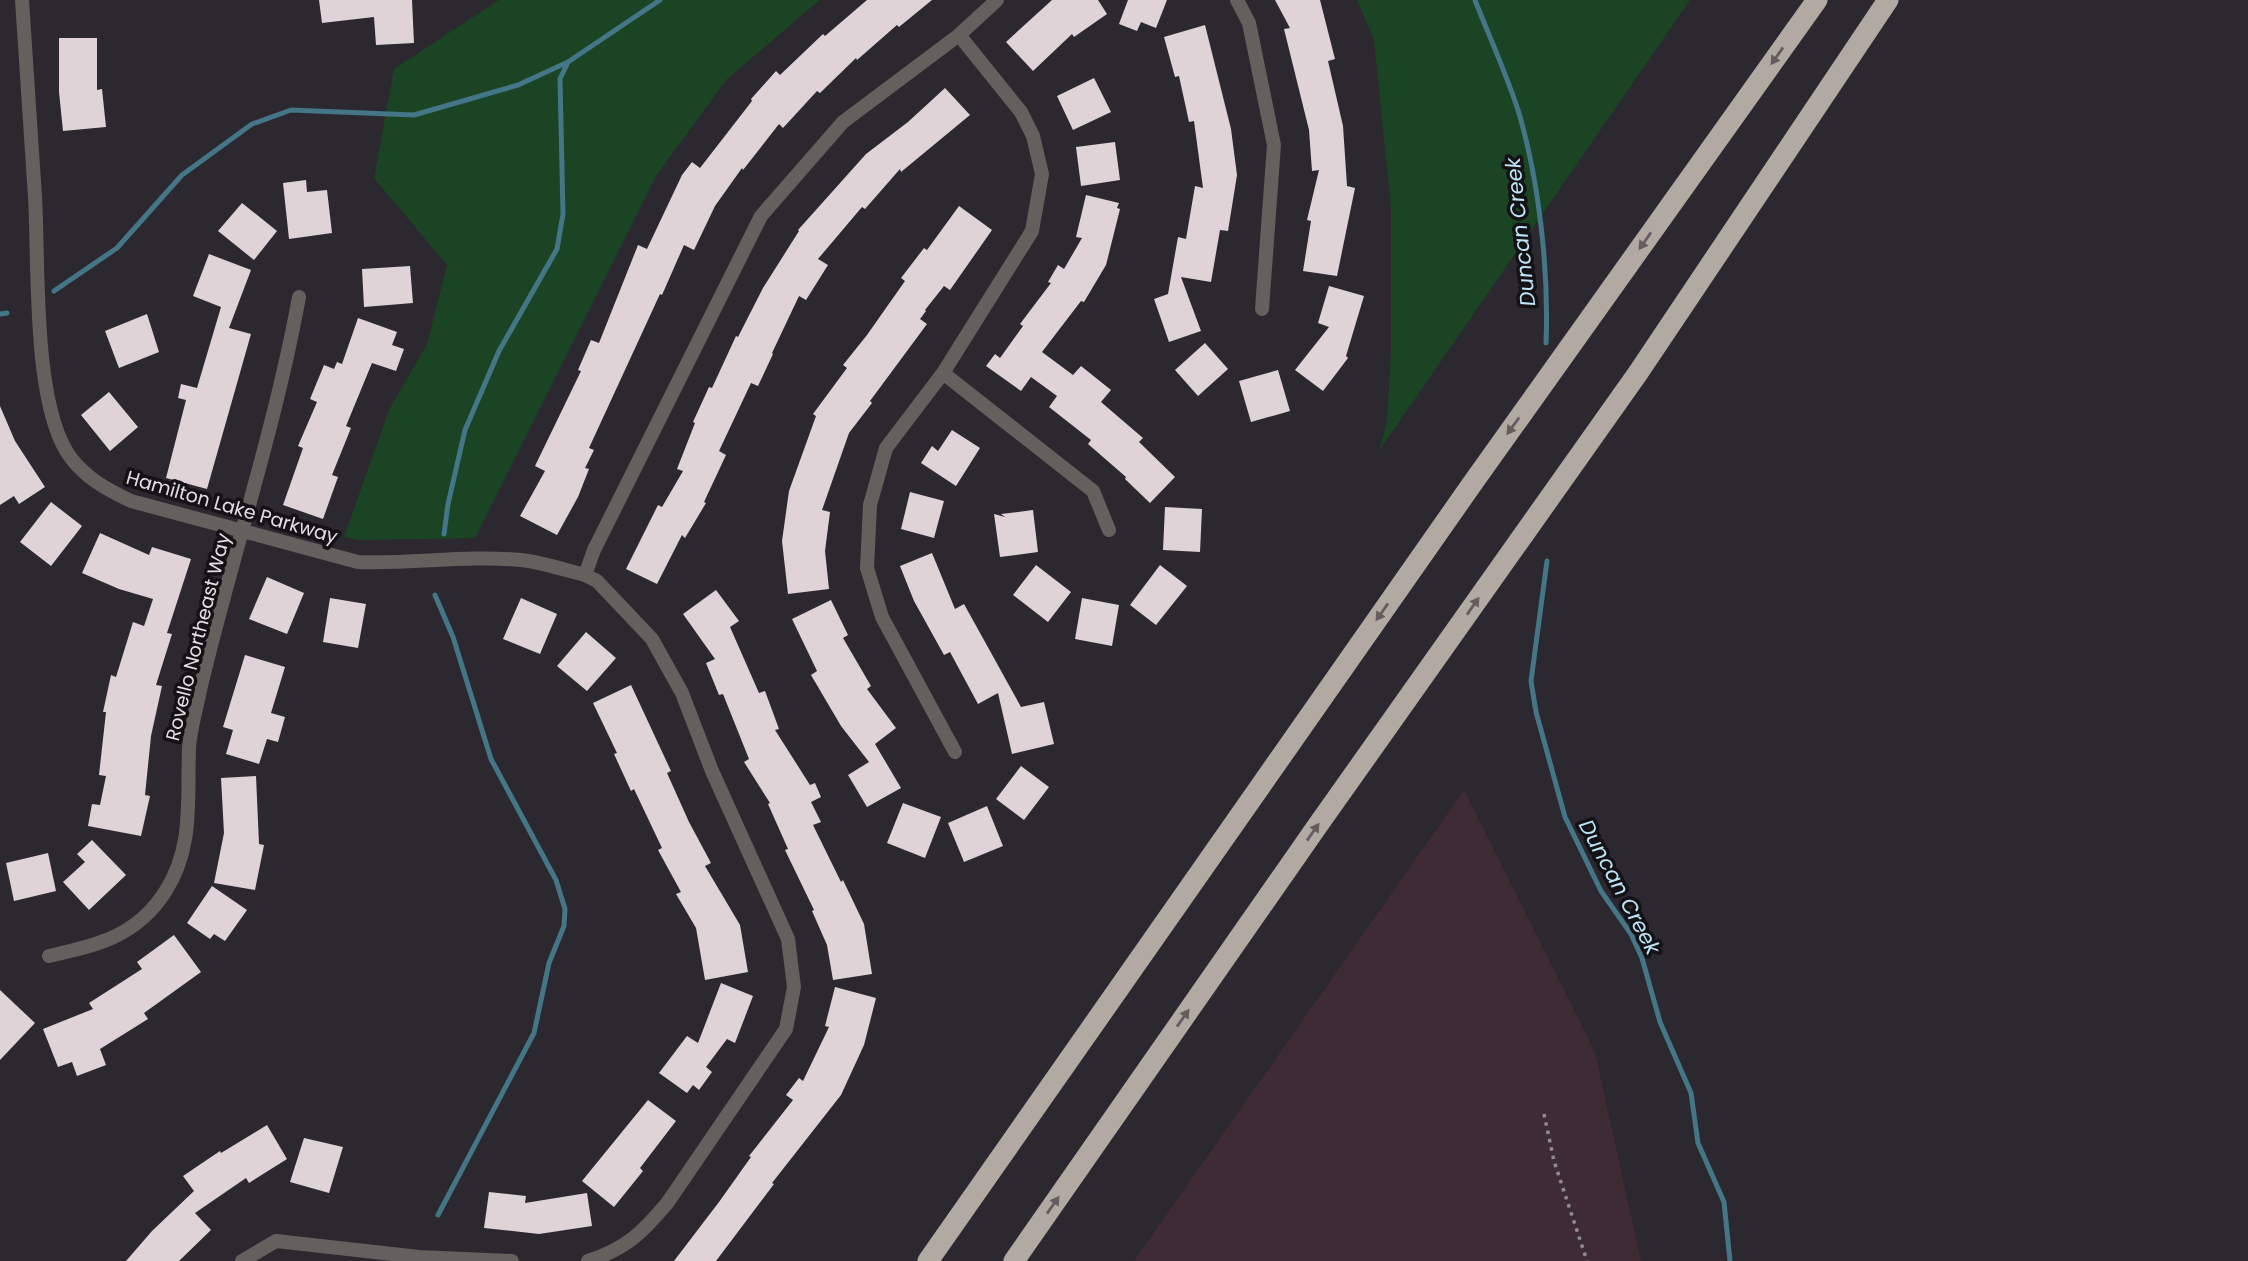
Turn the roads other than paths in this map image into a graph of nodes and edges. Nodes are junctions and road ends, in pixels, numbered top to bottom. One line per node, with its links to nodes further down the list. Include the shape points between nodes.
1 (22, 0): 11 (street, Hamilton Lake Parkway, via 43,372 55,427 70,457 98,485 131,501)
2 (997, 0): 6 (street)
3 (1237, 0): 8 (street, via 1249,23 1274,145)
4 (1817, 0): 18 (highway, one-way to 18)
5 (1888, 0): 19 (highway, one-way to 5, via 1638,373)
6 (959, 35): 9 (street, via 1020,112 1033,136 1042,174 1032,231); 12 (street, via 843,122 761,216)
7 (299, 297): 11 (street, Rovello Northeast Way)
8 (1262, 309)
9 (943, 373): 10 (street, via 1093,491); 13 (street, via 886,448 870,505 867,568 882,617)
10 (1109, 530)
11 (243, 531): 12 (street, Hamilton Lake Parkway, via 358,562 523,560); 14 (street, Rovello Northeast Way, via 189,746 189,821 183,855 165,892 134,927 94,946)
12 (584, 575): 17 (street, via 597,581 652,639 682,693 788,939 794,987 786,1030 668,1202 629,1243)
13 (955, 752)
14 (49, 956)
15 (242, 1261): 16 (street, via 276,1241 419,1257)
16 (512, 1261)
17 (588, 1261)
18 (928, 1261)
19 (1014, 1261)

